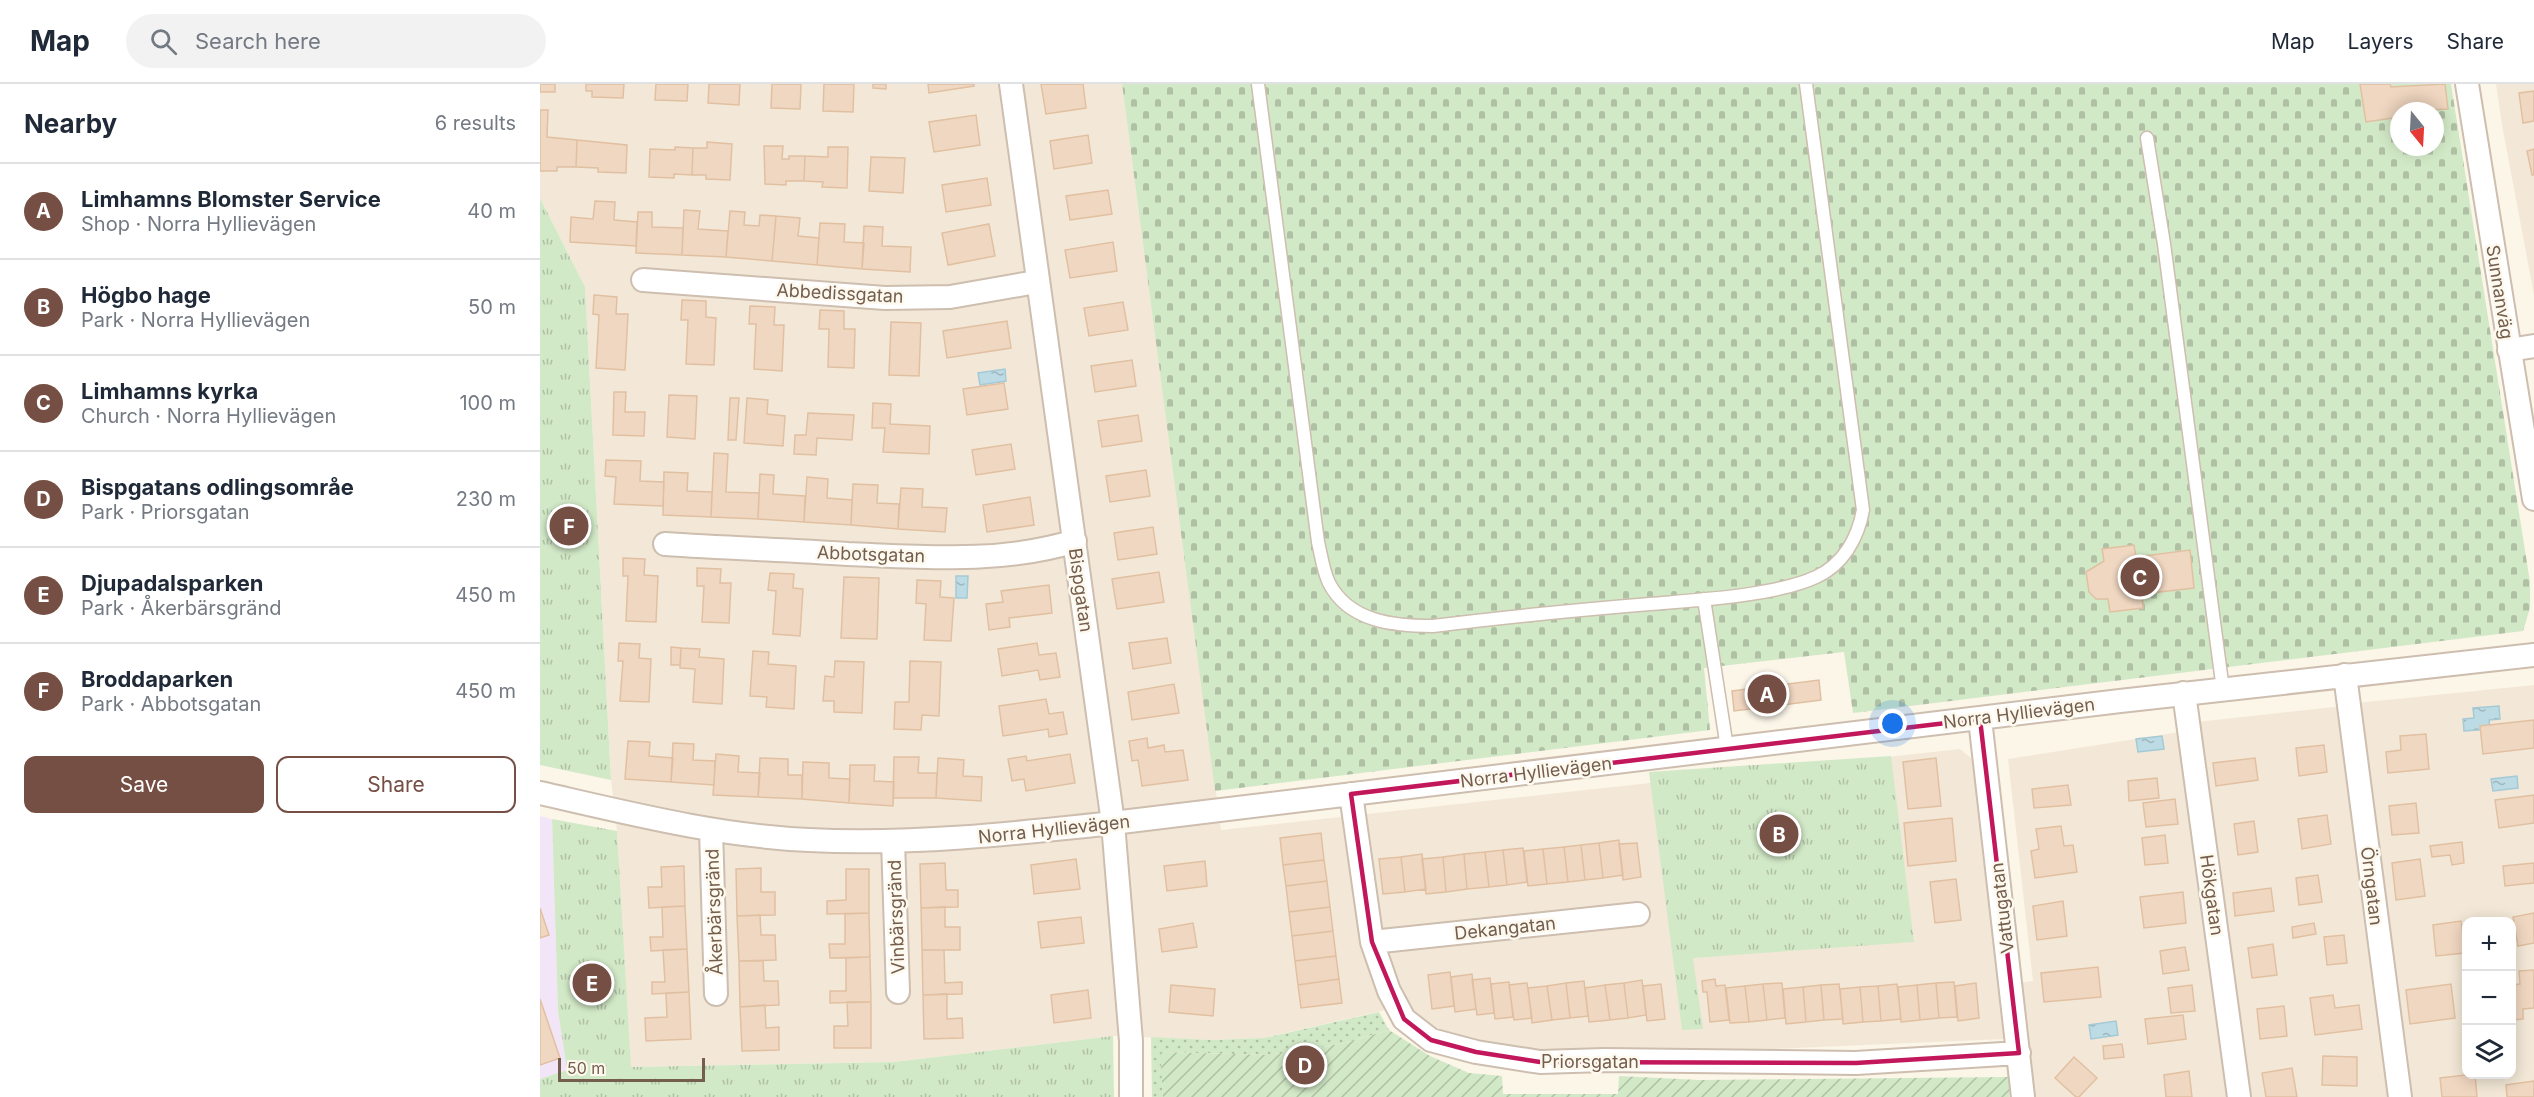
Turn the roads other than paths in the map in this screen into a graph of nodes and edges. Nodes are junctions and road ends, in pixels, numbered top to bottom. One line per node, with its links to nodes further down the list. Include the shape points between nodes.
1 (1011, 84): 7 (street, Bispgatan)
2 (1258, 84): 13 (lane, via 1318,542 1329,583 1348,606 1373,620 1397,626 1433,626)
3 (1806, 84): 13 (lane, via 1863,510 1859,531 1835,564 1817,577 1794,585)
4 (2467, 84): 9 (street, Sunnanväg)
5 (2147, 138): 16 (lane)
6 (643, 280): 7 (street, Abbedissgatan, via 885,298 950,297)
7 (1036, 282): 11 (street, Bispgatan)
8 (2534, 346): 9 (street)
9 (2509, 350): 10 (street, Sunnanväg)
10 (2534, 499)
11 (1074, 541): 12 (street, Abbotsgatan, via 1042,551 992,558); 22 (street, Bispgatan)
12 (665, 543)
13 (1704, 599): 19 (lane)
14 (2534, 655): 15 (street, Norra Hyllievägen)
15 (2345, 675): 16 (street, Norra Hyllievägen); 33 (street, Örngatan)
16 (2223, 690): 17 (street, Norra Hyllievägen)
17 (2184, 693): 18 (street, Norra Hyllievägen); 32 (street, Hökgatan)
18 (1980, 719): 19 (street, Norra Hyllievägen); 29 (street, Vattugatan)
19 (1727, 748): 21 (street, Norra Hyllievägen)
20 (540, 793): 23 (street, Norra Hyllievägen)
21 (1351, 794): 22 (street, Norra Hyllievägen); 26 (street, Priorsgatan)
22 (1113, 823): 24 (street, Norra Hyllievägen); 30 (street, Bispgatan, via 1131,1041)
23 (711, 830): 24 (street, Norra Hyllievägen, via 808,840); 28 (street, Åkerbärsgränd)
24 (893, 841): 27 (street, Vinbärsgränd)
25 (1638, 914): 26 (street, Dekangatan)
26 (1372, 942): 29 (street, Priorsgatan, via 1389,991 1404,1019 1431,1040 1476,1052 1540,1062 1833,1063)
27 (898, 992)
28 (716, 994)
29 (2019, 1053): 31 (street, Vattugatan)
30 (1131, 1097)
31 (2023, 1097)
32 (2239, 1097)
33 (2400, 1097)

